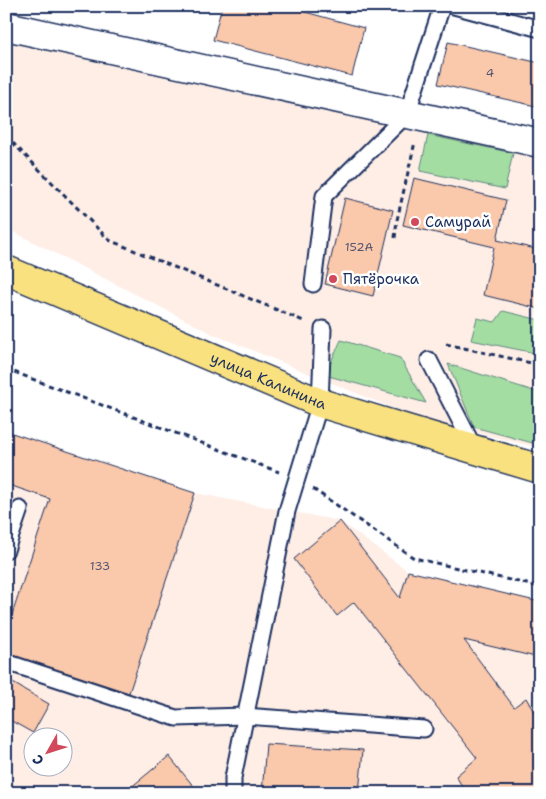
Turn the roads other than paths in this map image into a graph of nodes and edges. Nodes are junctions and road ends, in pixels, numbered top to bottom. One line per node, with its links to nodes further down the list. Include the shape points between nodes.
1 (442, 6): 5 (lane)
2 (454, 6): 4 (lane)
3 (6, 26): 5 (street)
4 (540, 29)
5 (414, 115): 6 (street); 8 (lane, via 324,196)
6 (540, 143)
7 (6, 270): 11 (main road, улица Калинина)
8 (313, 284)
9 (324, 329): 11 (lane)
10 (429, 360): 12 (lane)
11 (320, 403): 12 (main road, улица Калинина); 17 (lane, via 287,511)
12 (474, 448): 13 (main road, улица Калинина)
13 (540, 469)
14 (20, 509): 15 (lane)
15 (6, 550)
16 (6, 662): 17 (lane, via 176,718)
17 (245, 716): 18 (lane); 19 (lane)
18 (424, 729)
19 (233, 793)

